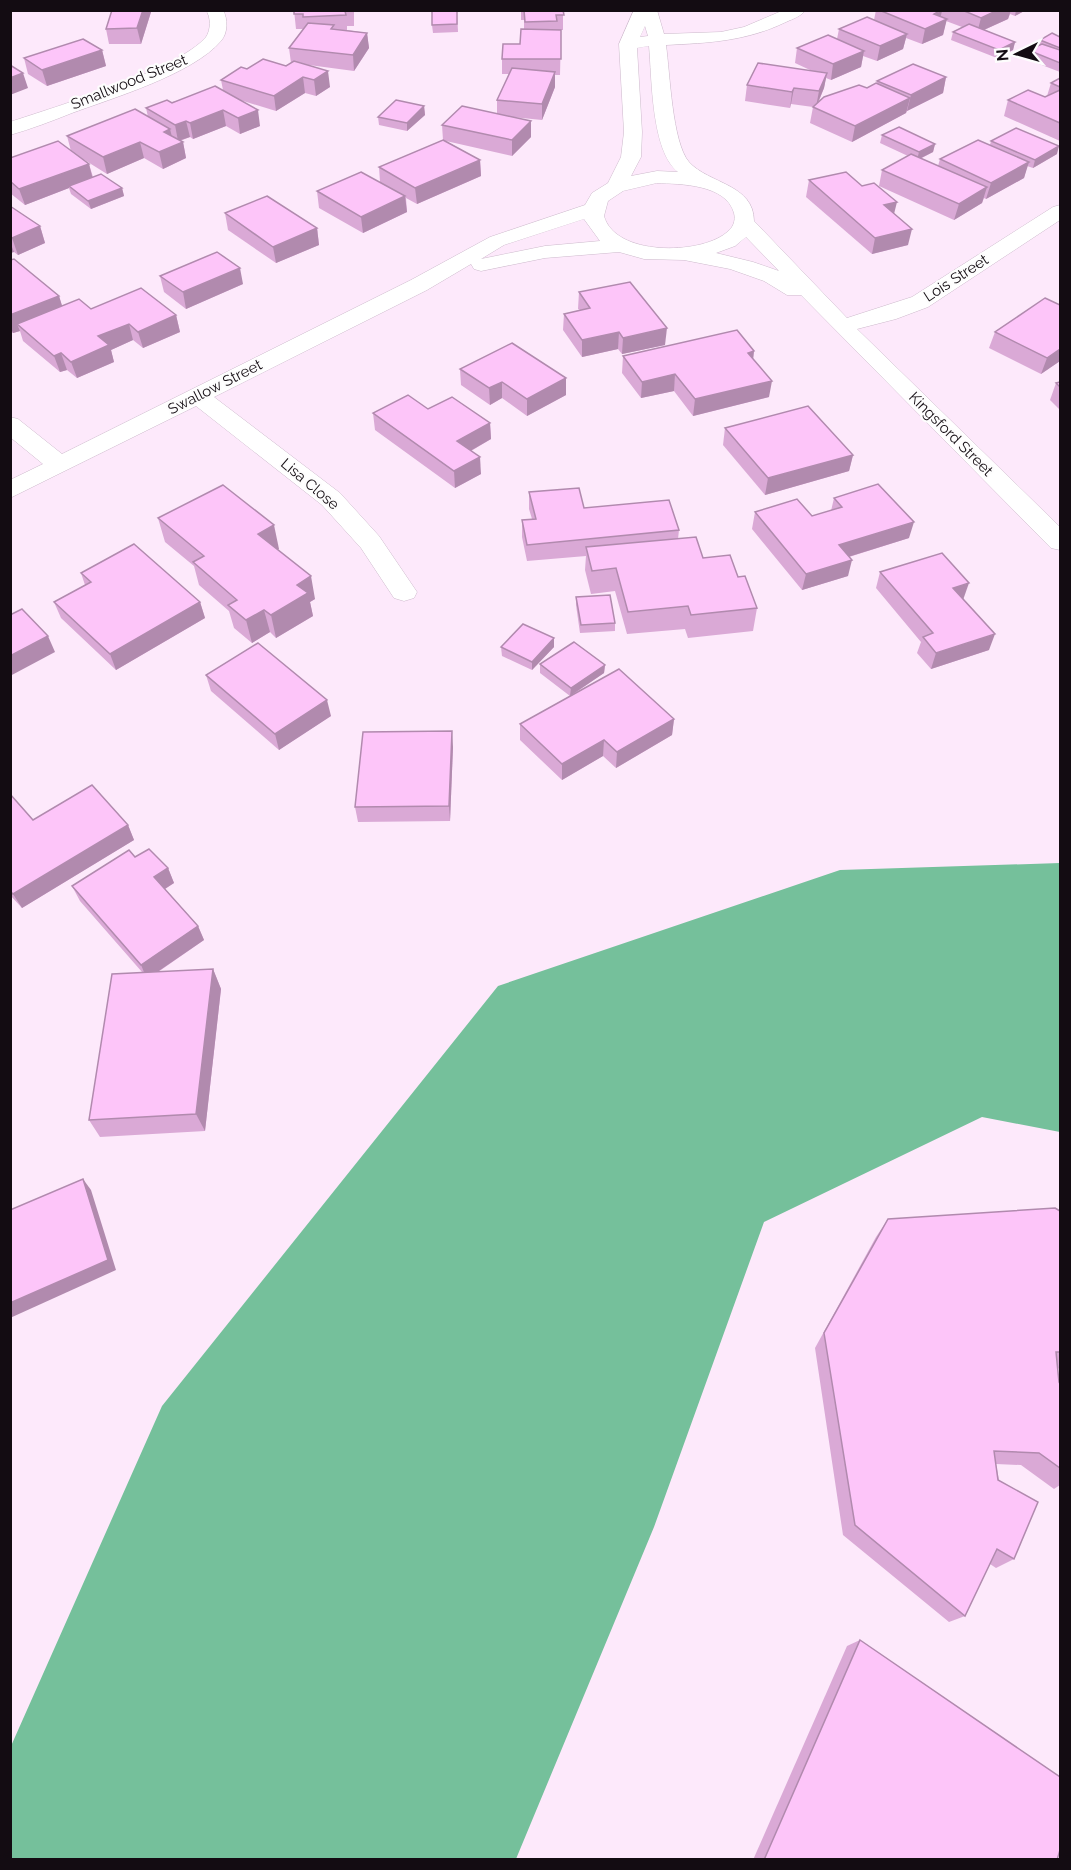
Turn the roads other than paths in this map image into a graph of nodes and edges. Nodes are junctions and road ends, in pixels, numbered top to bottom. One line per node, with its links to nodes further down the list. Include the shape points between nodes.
1 (214, 10): 7 (street, Smallwood Street, via 218,26 215,37 187,60)
2 (643, 10): 5 (street)
3 (648, 10): 6 (street)
4 (798, 10): 6 (street, via 725,47 701,51)
5 (628, 44): 6 (street); 9 (street, via 633,137 631,157)
6 (658, 45): 8 (street, via 672,147 681,165)
7 (10, 129)
8 (702, 182): 9 (street, via 657,177); 12 (street, Kingsford Street, via 736,199 744,211)
9 (616, 186): 10 (street, via 600,196)
10 (594, 209): 13 (street, via 595,222 606,235); 15 (street, Swallow Street, via 497,241)
11 (1060, 211): 16 (street, Lois Street, via 920,302)
12 (745, 223): 14 (street, via 738,235 723,244 702,252); 16 (street, Kingsford Street)
13 (624, 245): 14 (street); 15 (street, Swallow Street, via 544,252 476,266)
14 (675, 254): 16 (street, Kingsford Street, via 722,260 763,272 789,285)
15 (419, 285): 17 (street, Swallow Street)
16 (842, 326): 21 (street, Kingsford Street)
17 (197, 395): 19 (street, Swallow Street); 22 (street, Lisa Close, via 332,499 370,542)
18 (10, 424): 19 (street)
19 (60, 465): 20 (street, Swallow Street)
20 (10, 490)
21 (1060, 542)
22 (404, 591)

